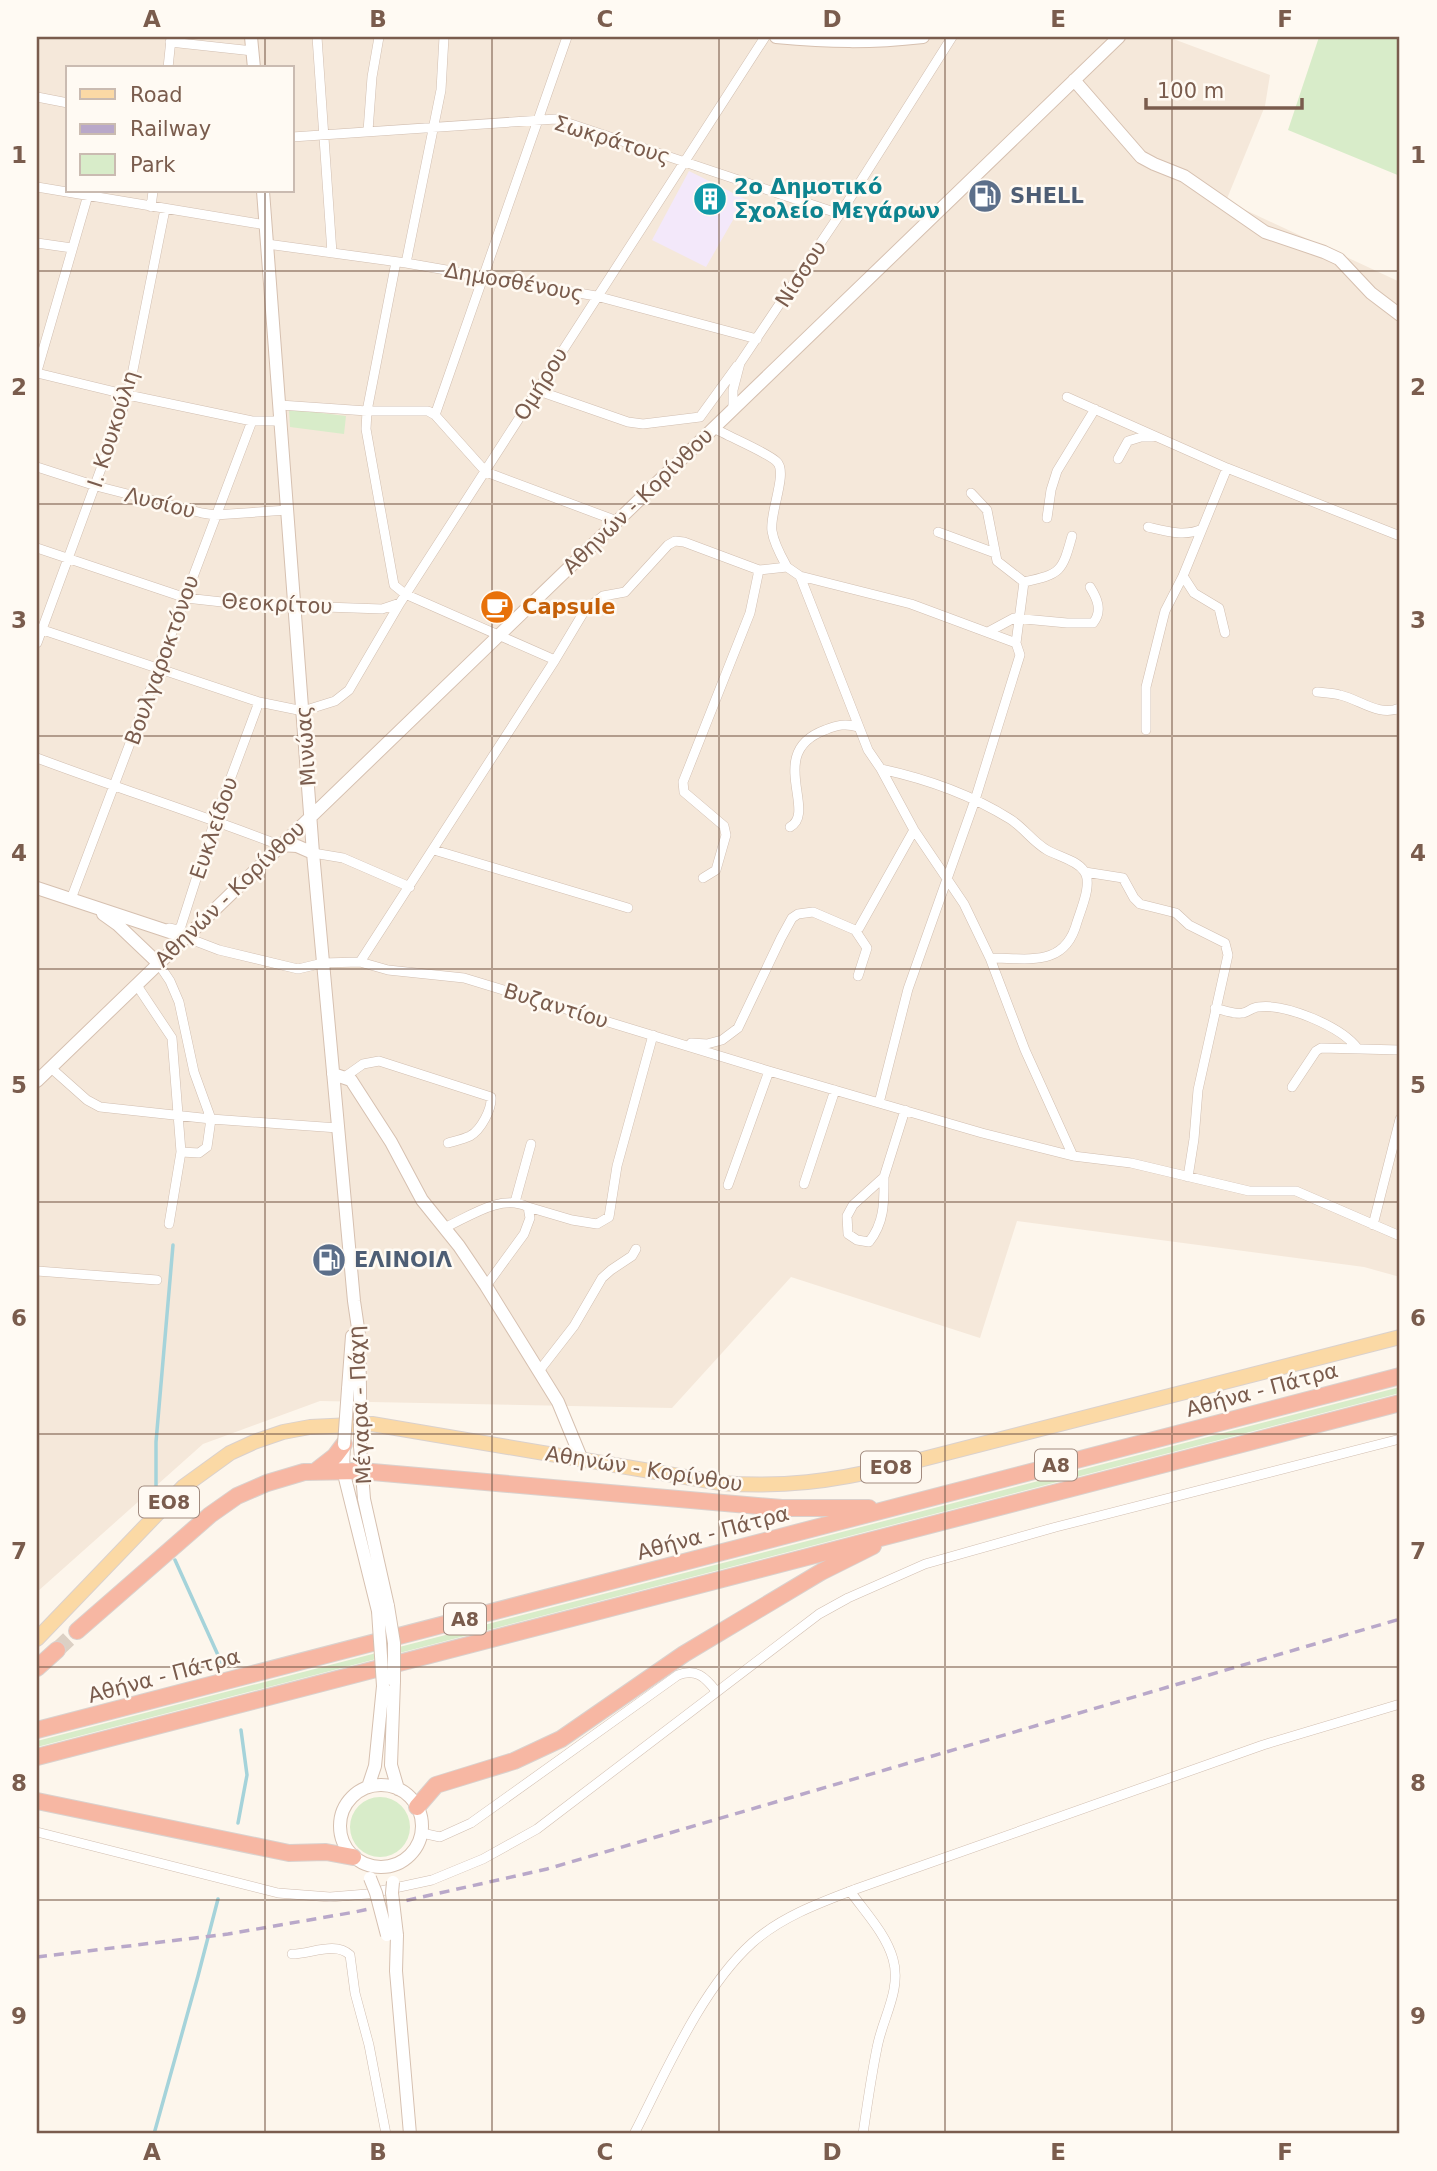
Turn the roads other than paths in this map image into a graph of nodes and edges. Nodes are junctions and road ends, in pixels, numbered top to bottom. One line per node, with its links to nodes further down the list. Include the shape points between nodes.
1 (251, 37): 14 (main road)
2 (317, 37): 23 (street)
3 (379, 37): 22 (street)
4 (444, 37): 21 (street)
5 (566, 37): 20 (street)
6 (765, 37): 25 (street, Ομήρου)
7 (776, 37): 8 (main road, via 843,43)
8 (923, 37)
9 (952, 37): 34 (street, Νίσσου)
10 (1097, 37): 13 (main road)
11 (1116, 38): 13 (main road, Αθηνών - Κορίνθου)
12 (170, 39): 14 (street); 15 (street)
13 (1104, 50): 17 (main road, Αθηνών - Κορίνθου)
14 (253, 51): 16 (main road)
15 (168, 66)
16 (254, 66)
17 (1074, 80): 43 (main road, via 1141,157 1184,176 1265,232 1339,260); 51 (main road, Αθηνών - Κορίνθου)
18 (37, 97): 19 (street)
19 (66, 103)
20 (537, 119): 21 (street, Σωκράτους); 25 (street, Σωκράτους, via 562,121); 41 (street)
21 (435, 127): 22 (street, Σωκράτους); 40 (street)
22 (368, 131): 23 (street, Σωκράτους)
23 (324, 135): 24 (street, Σωκράτους); 39 (street)
24 (294, 137)
25 (683, 162): 34 (street, Σωκράτους); 42 (street, Ομήρου)
26 (37, 187): 27 (street)
27 (66, 192)
28 (69, 192): 31 (street)
29 (153, 192): 32 (street)
30 (263, 192): 35 (main road, Μινώας)
31 (88, 195): 32 (street); 38 (street)
32 (151, 207): 33 (street)
33 (164, 209): 35 (street); 48 (street, Ι. Κουκούλη)
34 (840, 214): 44 (street, Νίσσου)
35 (266, 225): 37 (main road, Μινώας)
36 (37, 243): 38 (street)
37 (267, 244): 39 (street, Δημοσθένους); 50 (main road, Μινώας)
38 (72, 248): 46 (street)
39 (332, 253): 40 (street, Δημοσθένους)
40 (401, 263): 41 (street, Δημοσθένους); 53 (street)
41 (481, 277): 42 (street, Δημοσθένους); 54 (street)
42 (596, 296): 44 (street, Δημοσθένους); 47 (street, Ομήρου)
43 (1400, 315)
44 (757, 339): 45 (street, Νίσσου)
45 (740, 363): 47 (street, via 703,414 695,418 635,424); 51 (street, Νίσσου)
46 (37, 372): 48 (street)
47 (536, 390): 62 (street, Ομήρου)
48 (128, 396): 55 (street); 63 (street, Ι. Κουκούλη)
49 (1067, 397): 52 (street)
50 (279, 405): 53 (street); 56 (main road, Μινώας)
51 (733, 409): 57 (main road, Αθηνών - Κορίνθου)
52 (1095, 410): 58 (street); 67 (street, via 1057,471)
53 (367, 411): 54 (street, via 422,410); 83 (street, via 366,429 394,585)
54 (435, 415): 62 (street)
55 (252, 421): 56 (street); 66 (street, Βουλγαροκτόνου)
56 (281, 421): 65 (main road, Μινώας)
57 (714, 428): 68 (main road, Αθηνών - Κορίνθου); 77 (street, via 772,458 780,467 772,531)
58 (1160, 438): 59 (street, via 1128,441); 61 (street)
59 (1118, 459)
60 (37, 467): 63 (street, Λυσίου)
61 (1227, 468): 70 (street); 73 (street)
62 (486, 471): 68 (street); 83 (street, Ομήρου)
63 (96, 486): 66 (street, Λυσίου); 76 (street, Ι. Κουκούλη)
64 (971, 493): 75 (street, via 987,510)
65 (288, 510): 66 (street, Λυσίου); 86 (main road, Μινώας)
66 (215, 515): 84 (street, Βουλγαροκτόνου)
67 (1047, 518)
68 (617, 521): 91 (main road, Αθηνών - Κορίνθου)
69 (1147, 527): 70 (street, via 1180,533)
70 (1202, 529): 80 (street)
71 (938, 532): 75 (street)
72 (1072, 536): 81 (street, via 1060,568 1052,575)
73 (1400, 536)
74 (37, 548): 76 (street, Θεοκρίτου)
75 (995, 553): 81 (street, via 1003,568)
76 (68, 558): 84 (street, Θεοκρίτου); 88 (street, Ι. Κουκούλη)
77 (787, 567): 78 (street); 79 (street)
78 (759, 570): 94 (street, via 684,542 668,544 625,592 603,596 585,610); 114 (street, via 750,613 683,782 684,792 724,826 726,835 716,870)
79 (800, 576): 89 (street, via 911,604); 100 (street)
80 (1183, 576): 90 (street, via 1194,593 1219,608); 101 (street, via 1159,631 1146,687)
81 (1024, 582): 87 (street)
82 (1090, 586): 87 (street, via 1098,609 1093,623)
83 (405, 594): 85 (street, Ομήρου); 91 (street)
84 (186, 598): 86 (street, Θεοκρίτου); 95 (street, Βουλγαροκτόνου)
85 (400, 604): 86 (street, Θεοκρίτου, via 382,609); 99 (street, Ομήρου, via 349,690 335,701)
86 (295, 606): 99 (main road, Μινώας)
87 (1020, 618): 89 (street); 93 (street)
88 (39, 629): 92 (street, Ι. Κουκούλη); 95 (street)
89 (988, 632): 93 (street)
90 (1225, 634)
91 (499, 635): 94 (street); 106 (main road, Αθηνών - Κορίνθου)
92 (37, 642)
93 (1016, 643): 105 (street, via 1020,654)
94 (555, 660): 111 (street)
95 (158, 668): 97 (street); 104 (street, Βουλγαροκτόνου)
96 (1317, 692): 98 (street, via 1380,711)
97 (258, 702): 99 (street); 107 (street, Ευκλείδου)
98 (1400, 708)
99 (303, 711): 106 (main road, Μινώας)
100 (858, 727): 103 (street); 108 (street, via 837,726 803,744 794,782 800,818)
101 (1146, 730)
102 (37, 758): 104 (street)
103 (881, 769): 105 (street, via 932,781); 109 (street)
104 (115, 787): 107 (street); 118 (street, Βουλγαροκτόνου)
105 (975, 800): 113 (street); 115 (street)
106 (311, 817): 110 (main road, Αθηνών - Κορίνθου); 112 (main road, Μινώας)
107 (215, 820): 110 (street); 121 (street, Ευκλείδου, via 181,926 178,930)
108 (790, 827)
109 (914, 830): 115 (street); 122 (street)
110 (279, 845): 112 (main road); 123 (main road, Αθηνών - Κορίνθου)
111 (434, 850): 116 (street); 120 (street)
112 (313, 853): 116 (street, via 343,858); 127 (main road, Μινώας)
113 (1085, 872): 124 (street, via 1084,900 1066,947 1050,957); 130 (street, via 1123,878 1140,904 1176,913 1225,943 1228,955)
114 (704, 878)
115 (947, 880): 124 (street, via 964,904); 141 (street, via 908,989)
116 (410, 887): 125 (street)
117 (37, 888): 118 (main road, Βυζαντίου)
118 (71, 899): 119 (main road, Βυζαντίου)
119 (92, 906): 121 (main road, Βυζαντίου); 126 (main road)
120 (628, 908)
121 (154, 927): 123 (main road, Βυζαντίου)
122 (855, 930): 128 (street, via 867,948); 132 (street, via 813,912 798,914 781,938 738,1028 707,1044)
123 (185, 937): 126 (main road, Αθηνών - Κορίνθου); 127 (street, Βυζαντίου, via 298,969)
124 (989, 958): 150 (street)
125 (360, 962): 127 (street, Βυζαντίου); 131 (street, Βυζαντίου, via 388,970 464,978)
126 (158, 963): 129 (main road, Αθηνών - Κορίνθου); 144 (street, via 179,1002 194,1072)
127 (323, 963): 137 (main road, Μινώας)
128 (858, 976)
129 (136, 984): 135 (main road, Αθηνών - Κορίνθου); 143 (street, via 172,1038)
130 (1215, 1008): 133 (street, via 1242,1013 1258,1006 1285,1009 1341,1033); 152 (street, via 1198,1090)
131 (653, 1035): 132 (street, Βυζαντίου); 156 (street, via 617,1166 609,1217 597,1224)
132 (669, 1040): 136 (street, Βυζαντίου)
133 (1358, 1049): 134 (street); 139 (street, via 1321,1048)
134 (1400, 1050)
135 (51, 1068): 138 (main road, Αθηνών - Κορίνθου); 143 (street, via 100,1107)
136 (769, 1071): 140 (street, Βυζαντίου); 154 (street)
137 (340, 1075): 146 (main road, Μινώας); 147 (street, via 379,1061 491,1097 479,1127 470,1136); 159 (main road, via 351,1080 422,1200)
138 (37, 1081)
139 (1292, 1087)
140 (835, 1090): 141 (street, Βυζαντίου); 153 (street)
141 (879, 1103): 142 (street, Βυζαντίου)
142 (905, 1110): 150 (street, Βυζαντίου); 151 (street)
143 (178, 1115): 144 (street); 149 (street)
144 (211, 1119): 146 (street); 149 (street, via 207,1147 199,1153)
145 (1400, 1119): 158 (street)
146 (338, 1128): 165 (main road, Μινώας)
147 (448, 1143)
148 (531, 1144): 155 (street)
149 (181, 1152): 157 (street)
150 (1073, 1156): 152 (street, Βυζαντίου, via 1131,1163)
151 (884, 1177): 151 (street, via 847,1216 848,1234 857,1240 869,1242 875,1236 884,1210)
152 (1188, 1177): 158 (street, Βυζαντίου, via 1249,1191 1296,1191)
153 (804, 1184)
154 (728, 1185)
155 (514, 1202): 156 (street); 159 (street, via 494,1205)
156 (528, 1207): 164 (street, via 524,1234)
157 (169, 1224)
158 (1373, 1225): 160 (street, Βυζαντίου)
159 (444, 1228): 164 (main road)
160 (1400, 1236)
161 (636, 1248): 167 (street, via 602,1279)
162 (37, 1271): 163 (street)
163 (157, 1280)
164 (486, 1286): 167 (main road)
165 (354, 1301): 171 (main road, Μέγαρα - Πάχη, bridge, via 359,1335)
166 (1400, 1337): 172 (main road, Αθηνών - Κορίνθου / ΕΟ8, via 838,1479 734,1484)
167 (539, 1371): 172 (main road, via 563,1412)
168 (1400, 1376): 176 (highway, Αθήνα - Πάτρα / Α8)
169 (1400, 1403): 177 (highway, Α8)
170 (1400, 1439): 184 (street, via 925,1564 819,1614)
171 (352, 1445): 173 (highway); 174 (main road, Μέγαρα - Πάχη); 175 (main road, Μέγαρα - Πάχη)
172 (582, 1460): 180 (main road, Αθηνών - Κορίνθου / ΕΟ8, via 372,1424 310,1427 263,1439 230,1453 183,1487)
173 (317, 1470): 174 (highway); 179 (highway, via 267,1483 228,1502)
174 (343, 1470): 175 (highway); 178 (main road, Μέγαρα - Πάχη)
175 (361, 1471): 176 (highway, via 782,1507); 178 (main road, Μέγαρα - Πάχη)
176 (893, 1508): 186 (highway, Αθήνα - Πάτρα / Α8)
177 (889, 1535): 187 (highway, Α8); 191 (highway, via 684,1654 561,1739 514,1761 436,1785)
178 (383, 1609): 183 (main road, Μέγαρα - Πάχη, bridge)
179 (77, 1631)
180 (37, 1639)
181 (57, 1650): 182 (highway)
182 (37, 1668)
183 (388, 1683): 188 (main road, Μέγαρα - Πάχη); 189 (main road, Μέγαρα - Πάχη, via 391,1765)
184 (716, 1691): 192 (street, via 537,1829 459,1871 408,1886 330,1897 278,1893); 193 (street, via 696,1672 678,1675 471,1823 440,1837)
185 (1400, 1704): 196 (street, via 1263,1745)
186 (37, 1730)
187 (37, 1757)
188 (368, 1787): 189 (main road); 194 (main road, via 348,1801 342,1812 341,1836)
189 (398, 1788): 191 (main road)
190 (37, 1801): 194 (highway, via 289,1853 326,1852)
191 (417, 1807): 193 (main road)
192 (37, 1832)
193 (422, 1833): 195 (main road, via 411,1855)
194 (356, 1859): 195 (main road, via 372,1867); 197 (main road, bridge, via 370,1878)
195 (398, 1864): 197 (main road, bridge, via 392,1893)
196 (850, 1891): 201 (street, via 780,1922 727,1970 685,2036); 202 (street, via 881,1934 895,1968)
197 (392, 1935): 200 (main road)
198 (292, 1954): 199 (street, via 342,1948 350,1955)
199 (386, 2134)
200 (410, 2134)
201 (634, 2134)
202 (863, 2134)

